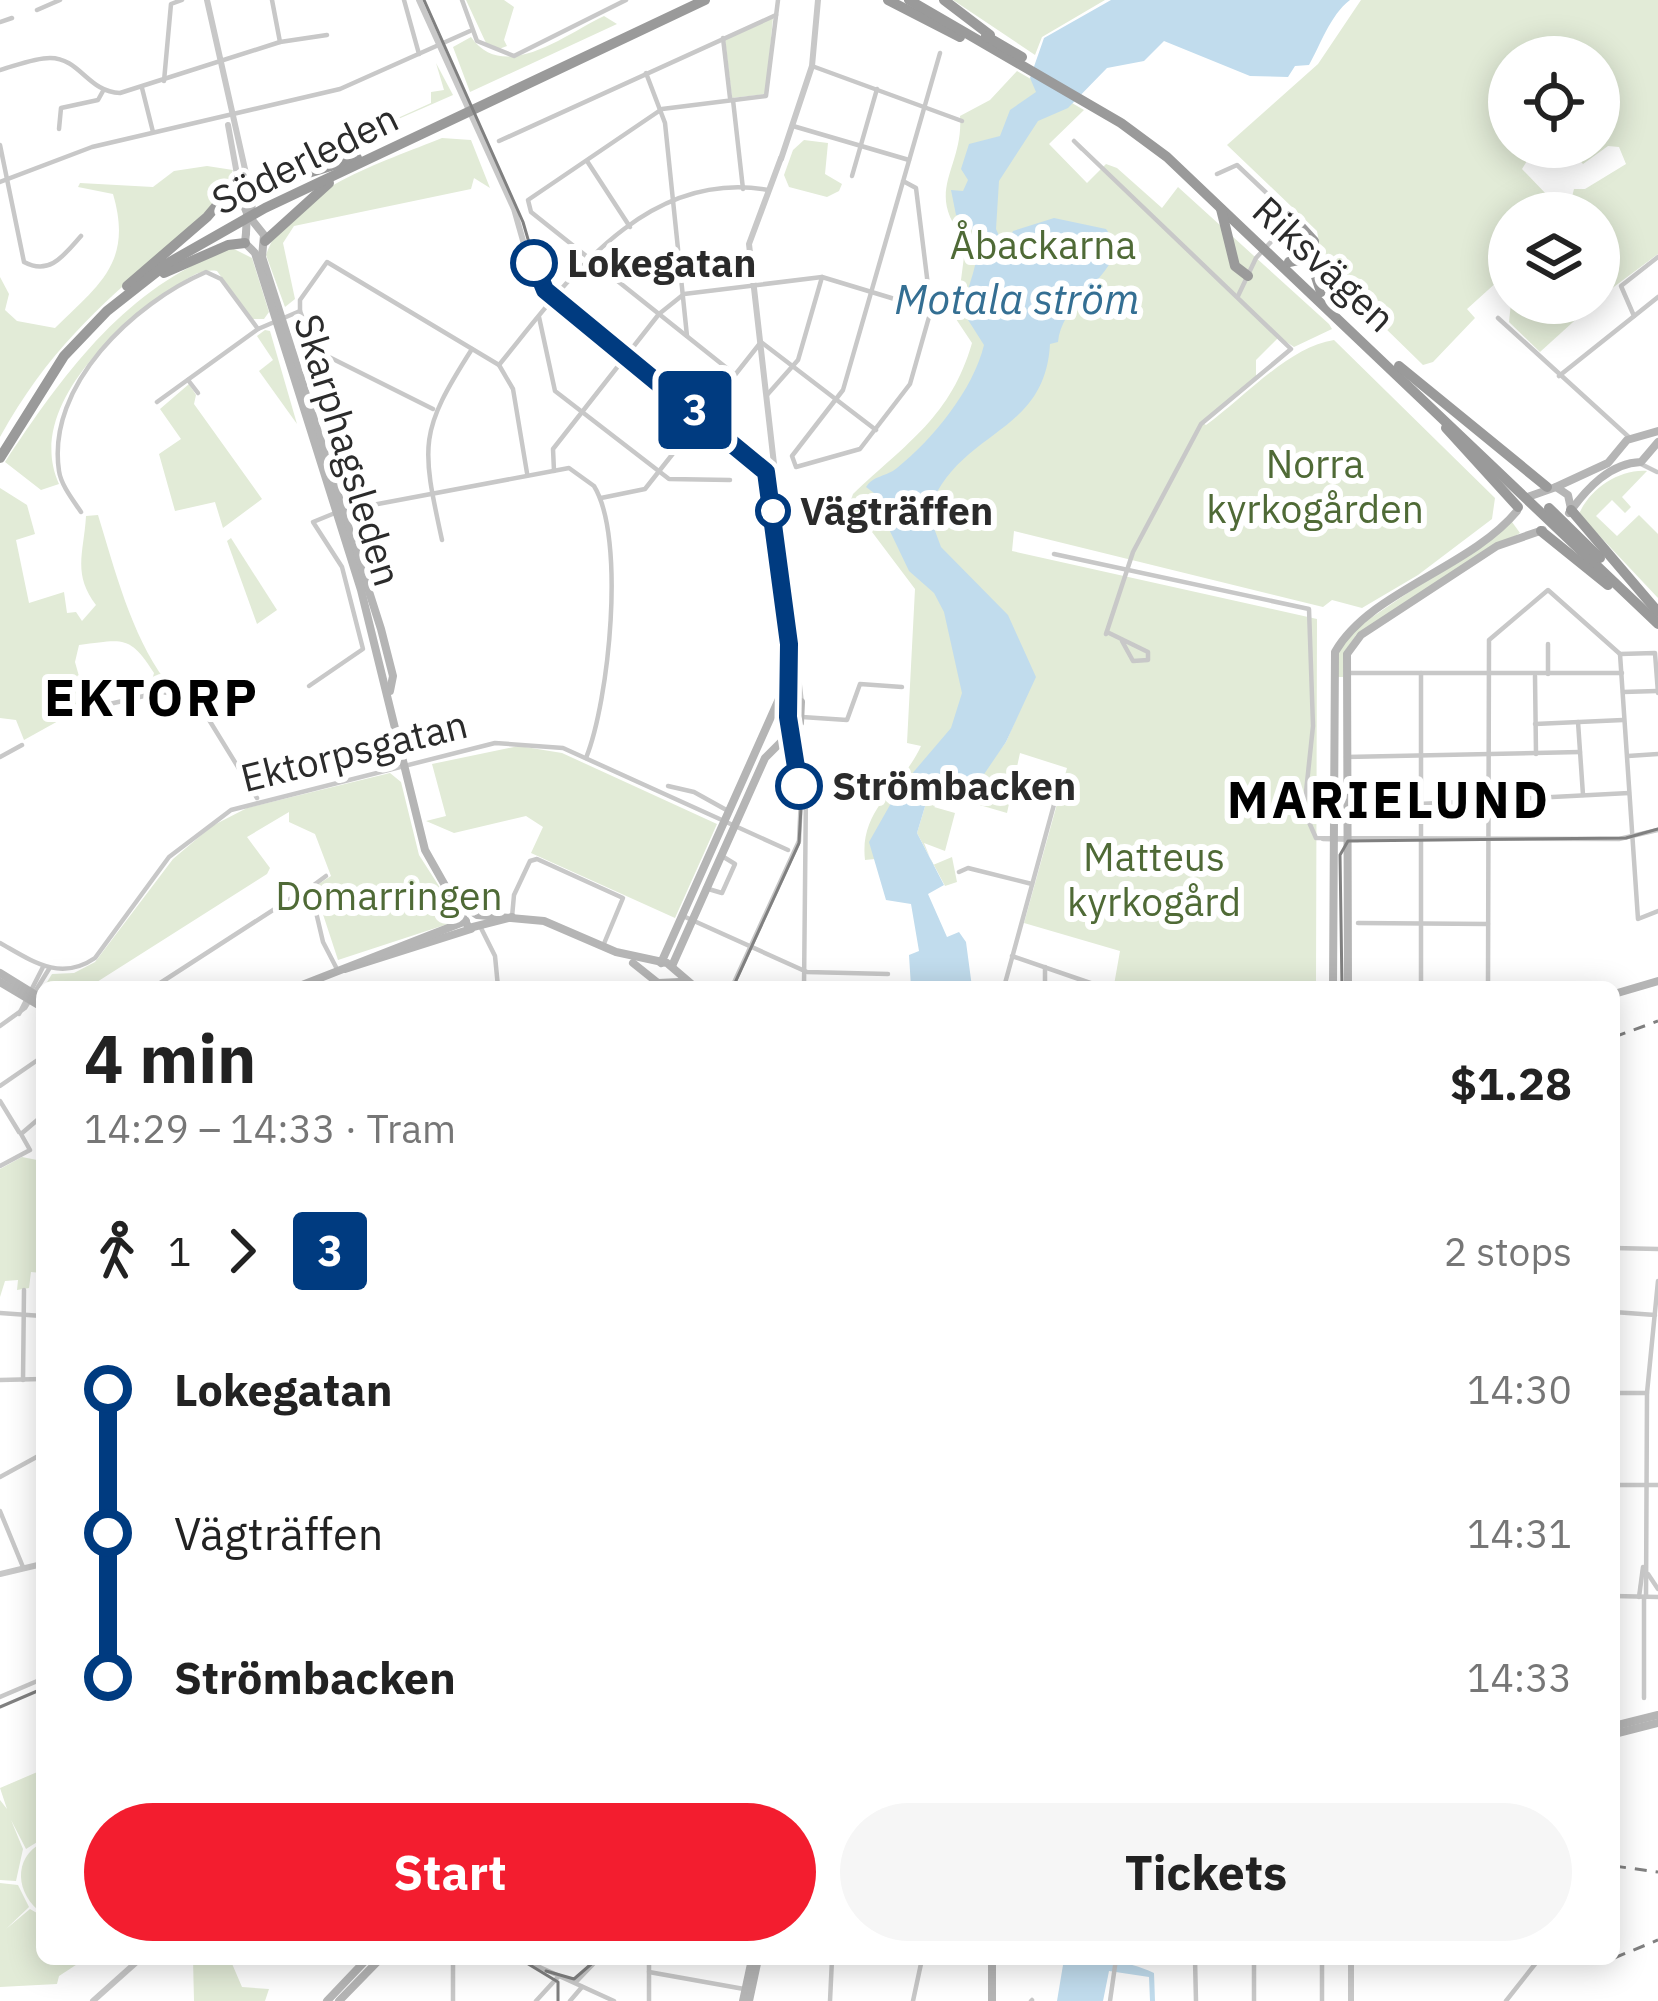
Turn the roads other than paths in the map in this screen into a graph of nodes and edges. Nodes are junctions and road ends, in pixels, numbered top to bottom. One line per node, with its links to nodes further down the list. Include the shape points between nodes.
1 (60, 0): 17 (street)
2 (182, 0): 33 (street, via 171,4)
3 (207, 0): 29 (street)
4 (272, 0): 24 (street)
5 (404, 0): 28 (street)
6 (419, 0): 25 (street)
7 (462, 0): 21 (street)
8 (626, 0): 21 (street, via 514,56 480,44)
9 (694, 0): 50 (highway, Söderleden)
10 (705, 0): 50 (highway, Söderleden)
11 (778, 0): 18 (street)
12 (820, 0): 30 (street)
13 (888, 0): 26 (highway)
14 (909, 0): 26 (highway, Riksvägen)
15 (922, 0): 26 (highway, Riksvägen)
16 (944, 0): 26 (highway)
17 (37, 10)
18 (776, 15): 23 (street); 37 (street, via 766,96)
19 (12, 18): 20 (street)
20 (0, 22)
21 (470, 31): 25 (street)
22 (327, 35): 24 (street)
23 (723, 38): 32 (street); 37 (street)
24 (280, 41): 29 (street)
25 (439, 46): 28 (street); 80 (street, via 514,208 529,266)
26 (1005, 51): 38 (highway, Riksvägen)
27 (940, 53): 39 (street)
28 (419, 54): 41 (street, via 340,89)
29 (218, 62): 33 (street); 41 (street)
30 (812, 67): 35 (street); 43 (street)
31 (0, 70): 36 (street, via 56,58)
32 (646, 73): 40 (street); 46 (street)
33 (164, 81): 34 (street)
34 (142, 88): 36 (street); 45 (street)
35 (877, 89): 39 (street); 48 (street)
36 (103, 92): 44 (street, via 61,108)
37 (732, 100): 40 (street); 58 (street)
38 (1098, 105): 61 (highway, Riksvägen); 67 (highway, Riksvägen, via 1171,151)
39 (924, 107): 42 (street); 52 (street)
40 (662, 110): 51 (street); 60 (street)
41 (228, 115): 45 (street); 57 (street)
42 (962, 121)
43 (793, 126): 48 (street); 59 (street)
44 (59, 129)
45 (152, 132): 55 (street)
46 (499, 141)
47 (0, 145): 55 (street)
48 (860, 146): 52 (street); 54 (street)
49 (1082, 149): 81 (street)
50 (360, 160): 57 (highway); 66 (highway); 76 (highway, Söderleden, via 233,218)
51 (586, 160): 63 (street); 70 (street, via 530,197 533,214)
52 (909, 160): 56 (street)
53 (1217, 174): 62 (street, via 1237,165)
54 (852, 176)
55 (4, 181): 65 (street, via 23,265 51,266)
56 (903, 181): 77 (street); 83 (street, via 916,188)
57 (245, 189): 66 (main road, Skarphagsleden); 76 (highway)
58 (743, 189): 59 (street); 60 (street)
59 (768, 190): 75 (street, via 749,244)
60 (674, 199): 63 (street); 79 (street)
61 (1220, 206): 67 (highway, Riksvägen); 68 (highway)
62 (1293, 218): 64 (highway); 73 (street)
63 (630, 227): 70 (street)
64 (1309, 233): 72 (highway, via 1306,256); 78 (highway)
65 (81, 236)
66 (254, 236): 76 (highway); 87 (main road, Skarphagsleden)
67 (1256, 236): 68 (highway, via 1237,237); 69 (highway, Riksvägen)
68 (1232, 249): 73 (highway, via 1235,266)
69 (1277, 255): 72 (highway, Riksvägen); 101 (highway, Riksvägen)
70 (586, 256): 80 (street); 85 (street)
71 (1658, 257): 86 (street, via 1621,286)
72 (1289, 262): 78 (highway, Riksvägen)
73 (1248, 276): 81 (street)
74 (822, 277): 75 (street); 77 (street); 96 (street)
75 (754, 285): 79 (street); 92 (street)
76 (130, 287): 115 (highway, Söderleden, via 50,366); 118 (highway, Söderleden, via 64,356)
77 (872, 292): 83 (street); 104 (street)
78 (1321, 292): 97 (highway, Riksvägen)
79 (684, 294): 85 (street); 91 (street)
80 (554, 296): 88 (street); 94 (street)
81 (1238, 296): 138 (street, via 1291,349 1201,424)
82 (1658, 297): 86 (street)
83 (932, 310): 109 (street, via 910,384)
84 (300, 311): 87 (street); 93 (street, via 327,262); 106 (street, via 315,350)
85 (659, 314): 91 (street); 94 (street)
86 (1634, 316): 99 (street)
87 (280, 317): 90 (street); 131 (main road, Skarphagsleden); 133 (main road, Skarphagsleden)
88 (539, 317): 95 (street); 107 (street, via 550,382)
89 (1504, 324): 99 (street)
90 (258, 329): 100 (street); 132 (street, via 221,279 206,272 111,337 61,421 59,472)
91 (687, 335): 98 (street)
92 (761, 342): 96 (street); 98 (street); 103 (street)
93 (472, 349): 95 (street); 106 (street)
94 (627, 355): 107 (street); 108 (street)
95 (499, 365): 124 (street, via 512,385)
96 (796, 366): 103 (street); 104 (street)
97 (1399, 366): 127 (highway); 139 (highway, Riksvägen)
98 (733, 374): 108 (street)
99 (1559, 376): 111 (street)
100 (188, 380): 102 (street); 105 (street)
101 (1404, 380): 130 (highway); 140 (highway, Riksvägen)
102 (198, 393)
103 (767, 395): 113 (street)
104 (838, 400): 109 (street); 109 (street, via 792,464 854,454)
105 (157, 402)
106 (433, 409): 128 (street, via 424,445)
107 (582, 412): 121 (street, via 551,452); 122 (street)
108 (701, 414): 120 (street); 122 (street)
109 (876, 430)
110 (1658, 431): 112 (main road)
111 (1620, 434): 112 (street); 116 (street)
112 (1636, 439): 116 (main road); 117 (main road)
113 (772, 441): 120 (street); 125 (street)
114 (1658, 442): 117 (main road)
115 (0, 447)
116 (1623, 450): 119 (main road); 127 (main road, via 1587,477)
117 (1647, 452): 119 (main road); 123 (street)
118 (0, 458)
119 (1632, 462): 123 (street); 134 (main road, via 1594,483)
120 (762, 464): 125 (street); 155 (street, via 785,644)
121 (554, 471): 124 (street); 129 (street, via 574,470)
122 (658, 471): 126 (street); 129 (street, via 641,492)
123 (1658, 473)
124 (527, 475): 128 (street)
125 (775, 475): 156 (street)
126 (730, 479)
127 (1548, 488): 130 (main road); 134 (main road, via 1568,495)
128 (433, 494): 131 (street); 136 (street)
129 (599, 494): 172 (street, via 610,636)
130 (1518, 507): 135 (main road, via 1521,524); 187 (main road, via 1495,536 1343,638 1332,672)
131 (346, 510): 133 (street); 150 (main road, Skarphagsleden)
132 (81, 512)
133 (335, 513): 150 (main road, Skarphagsleden); 151 (street, via 313,522 342,567 363,649)
134 (1569, 513): 135 (main road); 139 (highway)
135 (1540, 531): 140 (highway); 149 (main road, via 1497,546 1361,635 1347,654)
136 (442, 540)
137 (1054, 554): 138 (street)
138 (1127, 570): 141 (street, via 1107,633); 187 (street, via 1311,612 1304,811 1311,833)
139 (1658, 613)
140 (1658, 624)
141 (1122, 640): 141 (street, via 1133,661 1148,660 1148,652)
142 (1547, 644): 148 (street)
143 (1620, 654): 145 (street, via 1544,590 1491,636); 146 (street); 154 (street, via 1652,651)
144 (1421, 673): 145 (street); 149 (street); 168 (street)
145 (1487, 673): 147 (street); 173 (street)
146 (1622, 673): 148 (street); 153 (street)
147 (1535, 674): 148 (street); 162 (street)
148 (1548, 674)
149 (1348, 675): 171 (main road)
150 (387, 677): 174 (main road, Skarphagsleden)
151 (310, 686)
152 (902, 687): 158 (street, via 860,684 847,720)
153 (1622, 692): 154 (street); 159 (street)
154 (1658, 692)
155 (779, 699): 156 (main road); 161 (main road)
156 (800, 702): 158 (main road)
157 (100, 706): 181 (street, via 161,692 195,697)
158 (802, 717): 163 (main road)
159 (1623, 720): 160 (street); 169 (street)
160 (1578, 722): 162 (street); 165 (street)
161 (769, 723): 163 (main road); 184 (main road)
162 (1535, 724): 166 (street)
163 (782, 740): 184 (main road)
164 (22, 745): 170 (street)
165 (1580, 752): 166 (street); 179 (street)
166 (1536, 754): 173 (street)
167 (1658, 754): 169 (street)
168 (1419, 756): 171 (street); 173 (street); 183 (street)
169 (1626, 756): 178 (street)
170 (0, 757)
171 (1346, 757): 188 (main road)
172 (586, 758): 174 (street, Ektorpsgatan, via 508,742); 184 (street, Ektorpsgatan)
173 (1487, 758): 182 (street)
174 (405, 764): 181 (street, Ektorpsgatan); 203 (main road, Skarphagsleden, via 425,850)
175 (1061, 779): 197 (street)
176 (668, 786): 184 (street, via 694,792)
177 (806, 788): 193 (street)
178 (1629, 793): 179 (street); 186 (street)
179 (1583, 796): 182 (street)
180 (801, 797): 194 (street)
181 (257, 800): 211 (street, Ektorpsgatan, via 179,846 95,958 71,970)
182 (1487, 802): 183 (street); 190 (street)
183 (1419, 804): 189 (street)
184 (730, 819): 191 (street); 192 (main road); 202 (main road)
185 (1658, 830): 186 (street)
186 (1632, 838): 190 (street); 200 (street, via 1639,919)
187 (1330, 839): 188 (street); 230 (main road)
188 (1350, 839): 189 (street); 231 (main road)
189 (1419, 839): 190 (street); 205 (street)
190 (1487, 839): 206 (street)
191 (788, 850)
192 (719, 855): 198 (main road); 198 (street, via 735,865 719,894)
193 (806, 857): 194 (street); 215 (street)
194 (792, 858): 209 (street)
195 (959, 872): 197 (street)
196 (326, 876): 199 (street)
197 (1032, 884): 210 (street)
198 (704, 888): 202 (main road)
199 (307, 890): 214 (street); 221 (street)
200 (1658, 910)
201 (512, 916): 203 (main road); 208 (main road); 208 (street, via 514,896 537,859 623,898)
202 (687, 918): 209 (street); 213 (main road); 219 (main road)
203 (474, 922): 214 (main road); 223 (street, via 490,945)
204 (1358, 922): 205 (street)
205 (1419, 922): 206 (street); 232 (street)
206 (1488, 924): 233 (street)
207 (0, 943): 211 (street)
208 (603, 946): 213 (main road)
209 (751, 946): 215 (street); 224 (street)
210 (1012, 956): 212 (street); 227 (street)
211 (46, 968): 220 (street)
212 (1045, 968): 228 (street); 229 (street)
213 (656, 969): 219 (main road); 219 (main road)
214 (337, 970): 222 (main road)
215 (807, 972): 217 (street); 225 (street)
216 (0, 973): 237 (main road)
217 (856, 974): 218 (street); 226 (street)
218 (888, 974)
219 (663, 980)
220 (41, 981)
221 (163, 981)
222 (314, 981)
223 (497, 981)
224 (735, 981)
225 (805, 981)
226 (857, 981)
227 (1006, 981)
228 (1045, 981)
229 (1084, 981)
230 (1333, 981)
231 (1348, 981)
232 (1421, 981)
233 (1488, 981)
234 (1658, 981): 236 (main road)
235 (0, 982): 237 (main road)
236 (1620, 992)
237 (34, 998): 238 (street)
238 (0, 1026)
239 (36, 1062): 240 (street)
240 (0, 1086)
241 (0, 1101): 243 (street)
242 (36, 1121): 243 (street)
243 (20, 1134): 244 (street, via 30,1150)
244 (0, 1166)
245 (1620, 1248): 246 (street)
246 (1658, 1249)
247 (1658, 1281): 253 (street)
248 (25, 1290): 249 (street)
249 (23, 1311): 251 (street); 252 (street); 256 (street)
250 (1620, 1312): 253 (street)
251 (0, 1313)
252 (36, 1314)
253 (1655, 1315): 258 (street)
254 (36, 1379): 256 (street)
255 (0, 1380): 256 (street)
256 (23, 1380)
257 (1620, 1393): 258 (street)
258 (1647, 1393): 262 (street)
259 (36, 1457): 260 (street)
260 (0, 1478)
261 (1620, 1485): 262 (street)
262 (1646, 1485): 263 (street); 265 (street)
263 (1658, 1485)
264 (0, 1511): 267 (street)
265 (1645, 1544): 268 (street); 272 (street)
266 (36, 1565): 267 (street)
267 (23, 1568): 269 (street)
268 (1646, 1568): 270 (street); 272 (street)
269 (0, 1574)
270 (1658, 1593): 272 (street)
271 (1620, 1596): 272 (street)
272 (1643, 1597): 275 (street)
273 (36, 1682): 274 (street)
274 (0, 1697)
275 (1644, 1698)
276 (1658, 1719): 277 (main road)
277 (1620, 1728)
278 (133, 1965): 300 (street)
279 (361, 1965): 301 (main road)
280 (374, 1965): 302 (main road)
281 (453, 1965): 303 (street)
282 (534, 1965): 297 (street)
283 (594, 1965): 298 (street)
284 (649, 1965): 296 (street)
285 (753, 1965): 299 (main road)
286 (754, 1965): 308 (main road)
287 (832, 1965): 309 (street)
288 (921, 1965): 310 (street)
289 (992, 1965): 311 (main road)
290 (1115, 1965): 312 (street)
291 (1195, 1965): 313 (street)
292 (1254, 1965): 314 (street)
293 (1322, 1965): 315 (street)
294 (1351, 1965): 316 (street)
295 (1534, 1965): 317 (street)
296 (649, 1972): 299 (street); 307 (street)
297 (558, 1977): 298 (street); 304 (street)
298 (580, 1984): 305 (street); 306 (street)
299 (746, 1990): 308 (main road)
300 (93, 2001)
301 (327, 2001)
302 (339, 2001)
303 (453, 2001)
304 (536, 2001)
305 (570, 2001)
306 (614, 2001)
307 (649, 2001)
308 (746, 2001)
309 (830, 2001)
310 (914, 2001)
311 (992, 2001)
312 (1109, 2001)
313 (1196, 2001)
314 (1254, 2001)
315 (1322, 2001)
316 (1351, 2001)
317 (1506, 2001)

